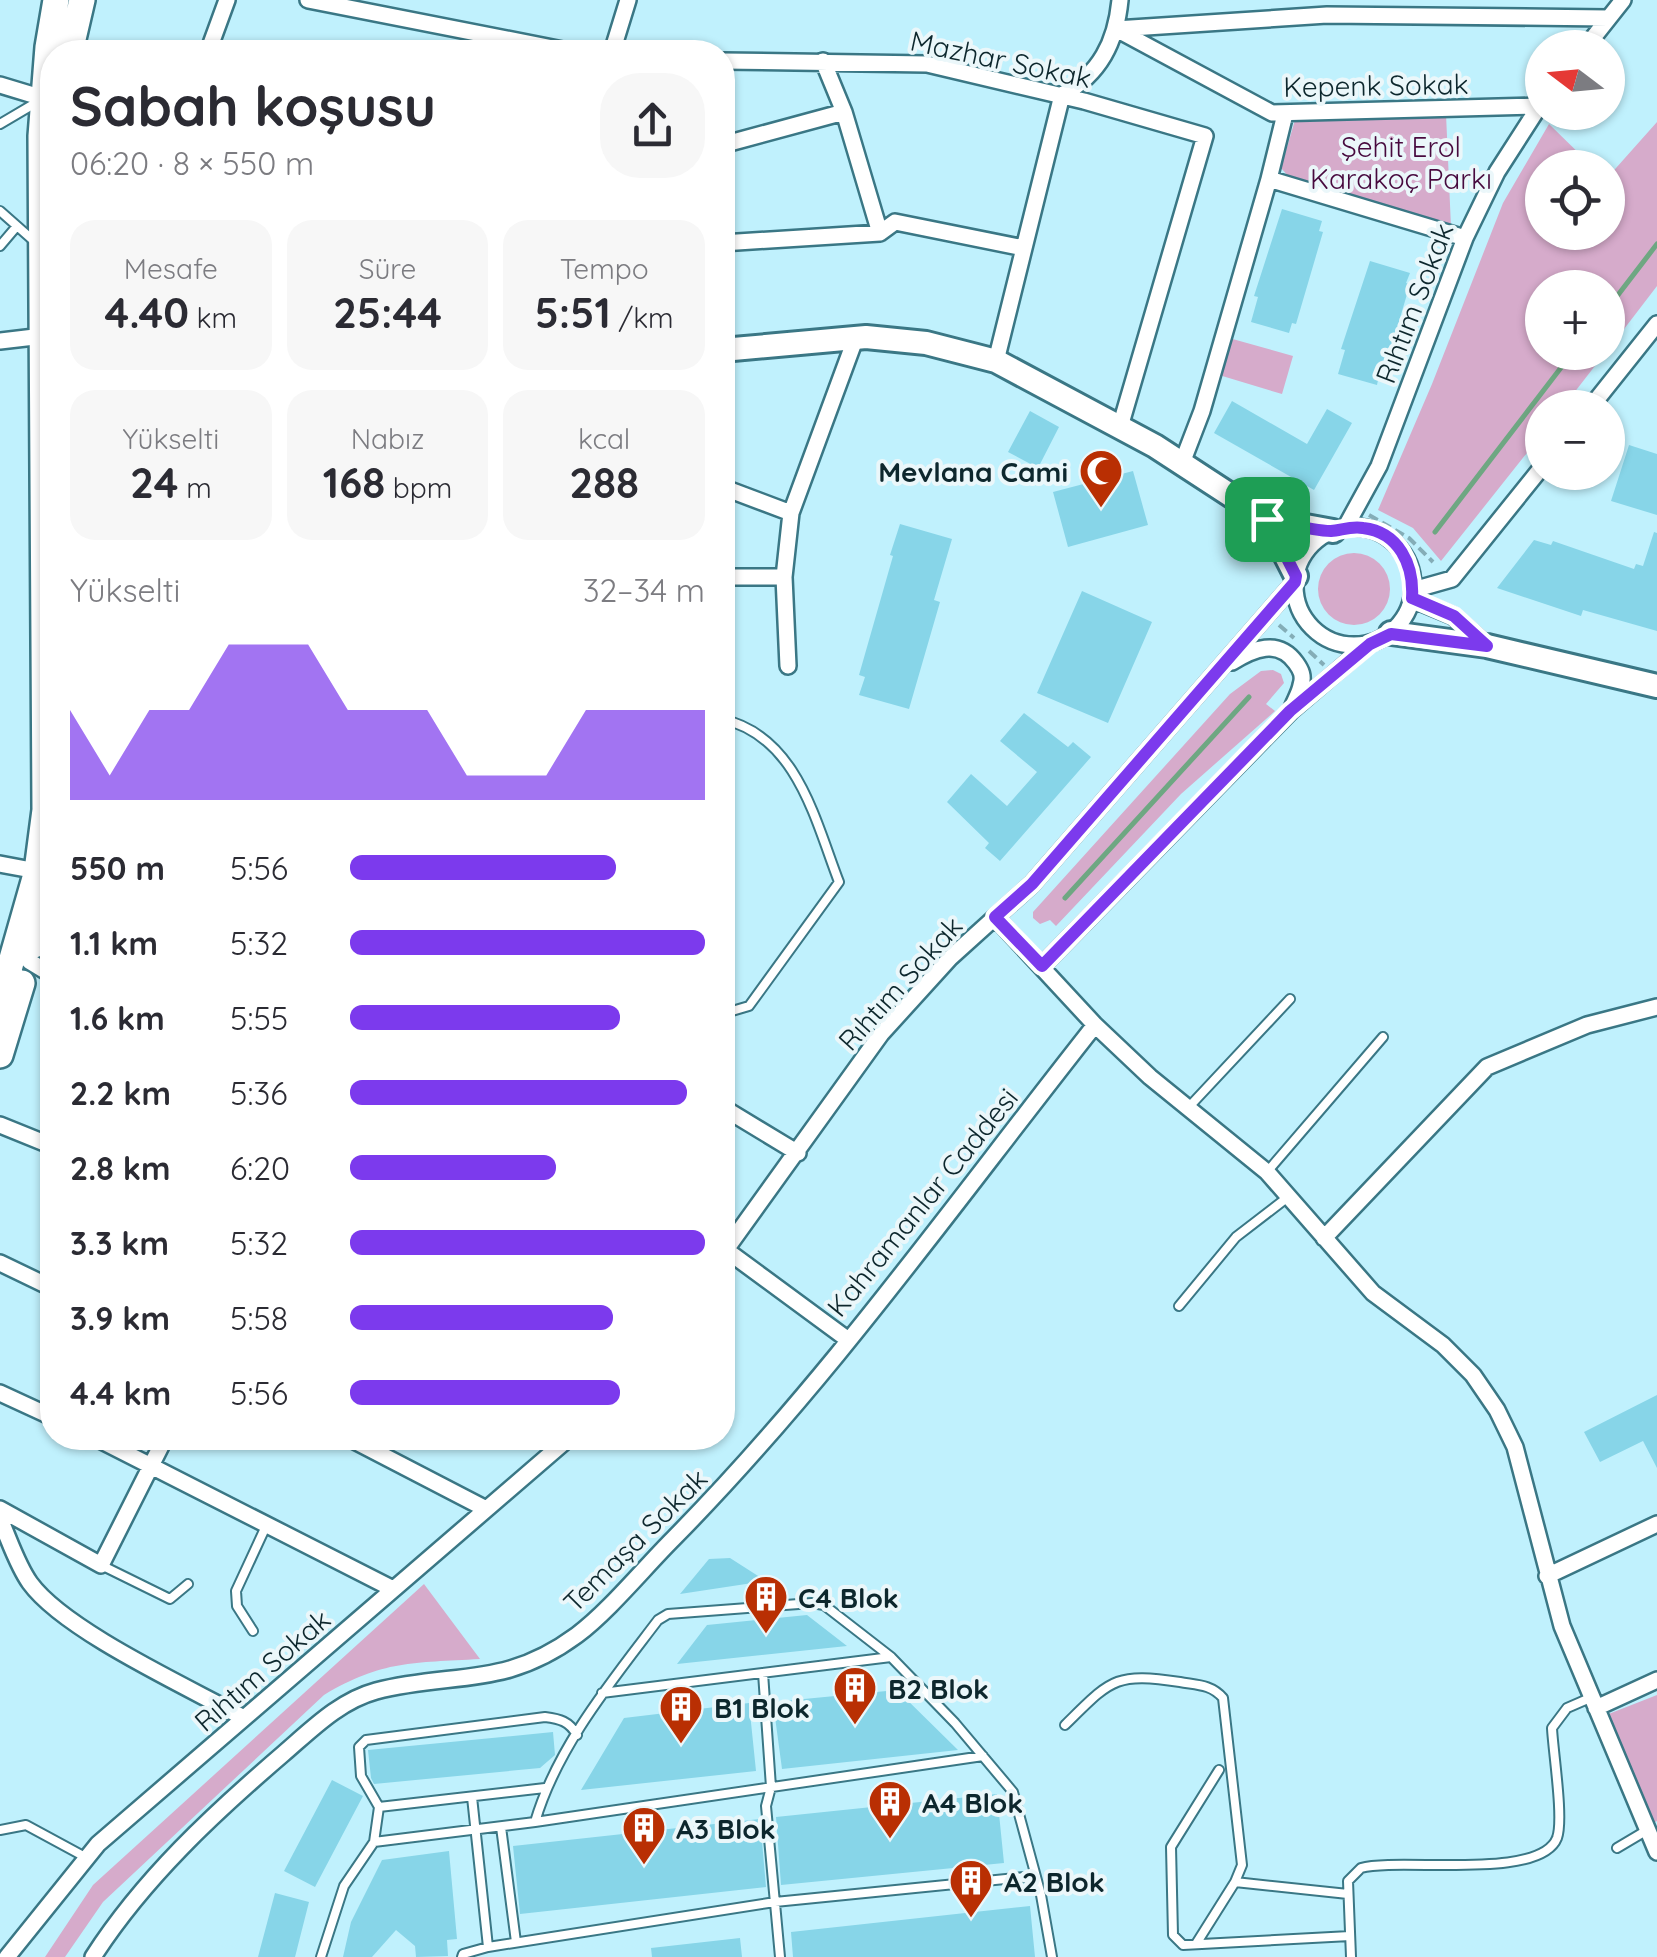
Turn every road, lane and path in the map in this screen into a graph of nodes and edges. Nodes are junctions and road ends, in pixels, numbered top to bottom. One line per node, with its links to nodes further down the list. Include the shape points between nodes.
1 (56, 0): 12 (main road)
2 (82, 0): 13 (main road)
3 (227, 0): 14 (street)
4 (308, 0): 8 (street)
5 (628, 0): 16 (street)
6 (1120, 0): 10 (street)
7 (1624, 0): 9 (street)
8 (358, 5): 15 (street)
9 (1608, 18): 10 (street, via 1327,15); 11 (street)
10 (1116, 29): 20 (street, via 1098,66); 25 (street, Kepenk Sokak, via 1260,109)
11 (1599, 30)
12 (53, 40)
13 (73, 40)
14 (212, 40)
15 (517, 40)
16 (616, 40)
17 (823, 60): 18 (street, Mazhar Sokak); 20 (street, Mazhar Sokak, via 927,64); 24 (street)
18 (735, 61)
19 (0, 84): 21 (street)
20 (1062, 95): 37 (street); 45 (street, Mazhar Sokak, via 1205,136)
21 (40, 96)
22 (40, 102): 26 (lane)
23 (1525, 105): 25 (street, Kepenk Sokak)
24 (844, 112): 28 (street); 32 (street)
25 (1285, 114): 29 (street)
26 (0, 124)
27 (1525, 129): 33 (street, Rıhtım Sokak)
28 (735, 141)
29 (1270, 179): 33 (street); 46 (street)
30 (0, 211): 31 (lane)
31 (17, 226): 35 (lane); 36 (lane)
32 (880, 233): 34 (street); 37 (street, via 896,222 910,223)
33 (1464, 238): 52 (street, Rıhtım Sokak, via 1379,466)
34 (735, 242)
35 (40, 245)
36 (0, 246)
37 (1024, 248): 43 (street)
38 (1657, 324): 44 (street)
39 (40, 337): 41 (street)
40 (856, 337): 42 (street); 43 (street, via 902,338); 49 (street)
41 (0, 342)
42 (735, 349)
43 (996, 362): 45 (street)
44 (1604, 390)
45 (1120, 427): 46 (street)
46 (1182, 463): 51 (street)
47 (1525, 487): 57 (street, via 1452,579)
48 (735, 492): 49 (street)
49 (791, 513): 55 (street)
50 (1365, 513): 53 (path, via 1409,538)
51 (1267, 519): 52 (street); 56 (street)
52 (1338, 529): 56 (street, via 1305,552); 57 (street, via 1367,528 1397,544 1408,561)
53 (1433, 562)
54 (735, 577): 55 (street)
55 (784, 577): 60 (street)
56 (1296, 579): 58 (street, via 1296,602 1316,633 1354,646); 61 (street, Rıhtım Sokak)
57 (1412, 594): 58 (street, via 1404,618); 59 (street, via 1454,616)
58 (1380, 639): 59 (street); 63 (street)
59 (1487, 646): 62 (street)
60 (788, 666)
61 (1217, 672): 63 (street, via 1255,648 1290,656 1302,671 1302,684); 69 (street, Rıhtım Sokak, via 1032,884)
62 (1657, 686)
63 (1290, 711): 71 (street)
64 (735, 723): 76 (lane, via 763,736 797,778 840,882 748,1006)
65 (0, 864): 66 (street)
66 (40, 876)
67 (40, 891): 74 (main road)
68 (40, 903): 70 (main road)
69 (995, 917): 71 (street); 84 (street, Rıhtım Sokak, via 881,1034)
70 (29, 961): 72 (street); 79 (main road)
71 (1042, 966): 77 (street)
72 (40, 968)
73 (1290, 999): 80 (lane)
74 (0, 1000)
75 (1657, 1007): 88 (street, via 1586,1025 1487,1067)
76 (735, 1011)
77 (1095, 1025): 80 (street); 93 (street, Kahramanlar Caddesi)
78 (1383, 1037): 85 (lane)
79 (0, 1055)
80 (1187, 1109): 85 (street)
81 (735, 1115): 84 (street)
82 (0, 1124): 83 (street)
83 (40, 1141)
84 (798, 1153): 87 (street, Rıhtım Sokak)
85 (1266, 1172): 86 (street)
86 (1288, 1197): 88 (street); 92 (lane, via 1236,1237)
87 (735, 1236)
88 (1324, 1238): 107 (street, via 1372,1293 1443,1345 1497,1410 1515,1447)
89 (735, 1259): 93 (street, Kahramanlar Caddesi)
90 (0, 1263): 91 (street)
91 (40, 1282)
92 (1178, 1306)
93 (848, 1340): 142 (street, Temaşa Sokak, via 722,1490 578,1634 501,1674 373,1692 335,1710 176,1853)
94 (0, 1393): 95 (street)
95 (40, 1412)
96 (122, 1450): 100 (street)
97 (158, 1450): 100 (street)
98 (371, 1450): 102 (street)
99 (555, 1450): 102 (street, Rıhtım Sokak)
100 (152, 1464): 104 (street); 106 (street)
101 (0, 1509): 106 (street)
102 (486, 1509): 109 (street, Rıhtım Sokak)
103 (0, 1520): 116 (street, via 29,1582 58,1610)
104 (268, 1524): 109 (street); 110 (lane, via 236,1591)
105 (1657, 1524): 107 (street)
106 (102, 1564): 108 (lane, via 170,1599)
107 (1547, 1576): 115 (street)
108 (188, 1584)
109 (393, 1589): 116 (street, Rıhtım Sokak)
110 (253, 1632)
111 (891, 1657): 112 (lane); 114 (lane, via 812,1603 668,1614); 119 (lane)
112 (762, 1673): 114 (lane); 121 (lane)
113 (1657, 1680): 115 (street)
114 (602, 1693): 118 (lane)
115 (1594, 1702): 129 (street); 135 (lane, via 1567,1708 1552,1728 1558,1816 1556,1838 1546,1852 1470,1865 1368,1866 1350,1876)
116 (244, 1718): 132 (street, Rıhtım Sokak)
117 (1064, 1725): 134 (lane, via 1122,1679 1146,1677 1218,1692 1225,1704 1242,1858)
118 (578, 1734): 122 (lane); 124 (lane, via 561,1719 545,1717 366,1740 357,1756)
119 (982, 1756): 121 (lane); 133 (lane, via 1013,1792)
120 (1219, 1770): 139 (lane, via 1171,1847 1174,1938)
121 (771, 1787): 125 (lane); 136 (lane, via 766,1806)
122 (545, 1788): 123 (lane); 125 (lane)
123 (472, 1797): 124 (lane); 128 (lane)
124 (379, 1807): 130 (lane)
125 (534, 1822): 126 (lane)
126 (500, 1827): 128 (lane); 138 (lane)
127 (0, 1830): 132 (lane, via 26,1825)
128 (475, 1830): 130 (lane); 140 (lane)
129 (1654, 1840): 131 (lane)
130 (374, 1842): 143 (lane, via 344,1886)
131 (1617, 1848)
132 (86, 1858): 141 (street, Rıhtım Sokak)
133 (1036, 1876): 136 (lane); 146 (lane)
134 (1235, 1882): 135 (lane); 139 (lane)
135 (1348, 1894): 137 (lane)
136 (775, 1902): 138 (lane); 145 (lane)
137 (1350, 1936): 139 (lane); 147 (lane)
138 (516, 1942): 140 (lane)
139 (1196, 1944)
140 (488, 1947): 144 (lane)
141 (7, 1957)
142 (93, 1957)
143 (321, 1957)
144 (462, 1957)
145 (780, 1957)
146 (1052, 1957)
147 (1351, 1957)

